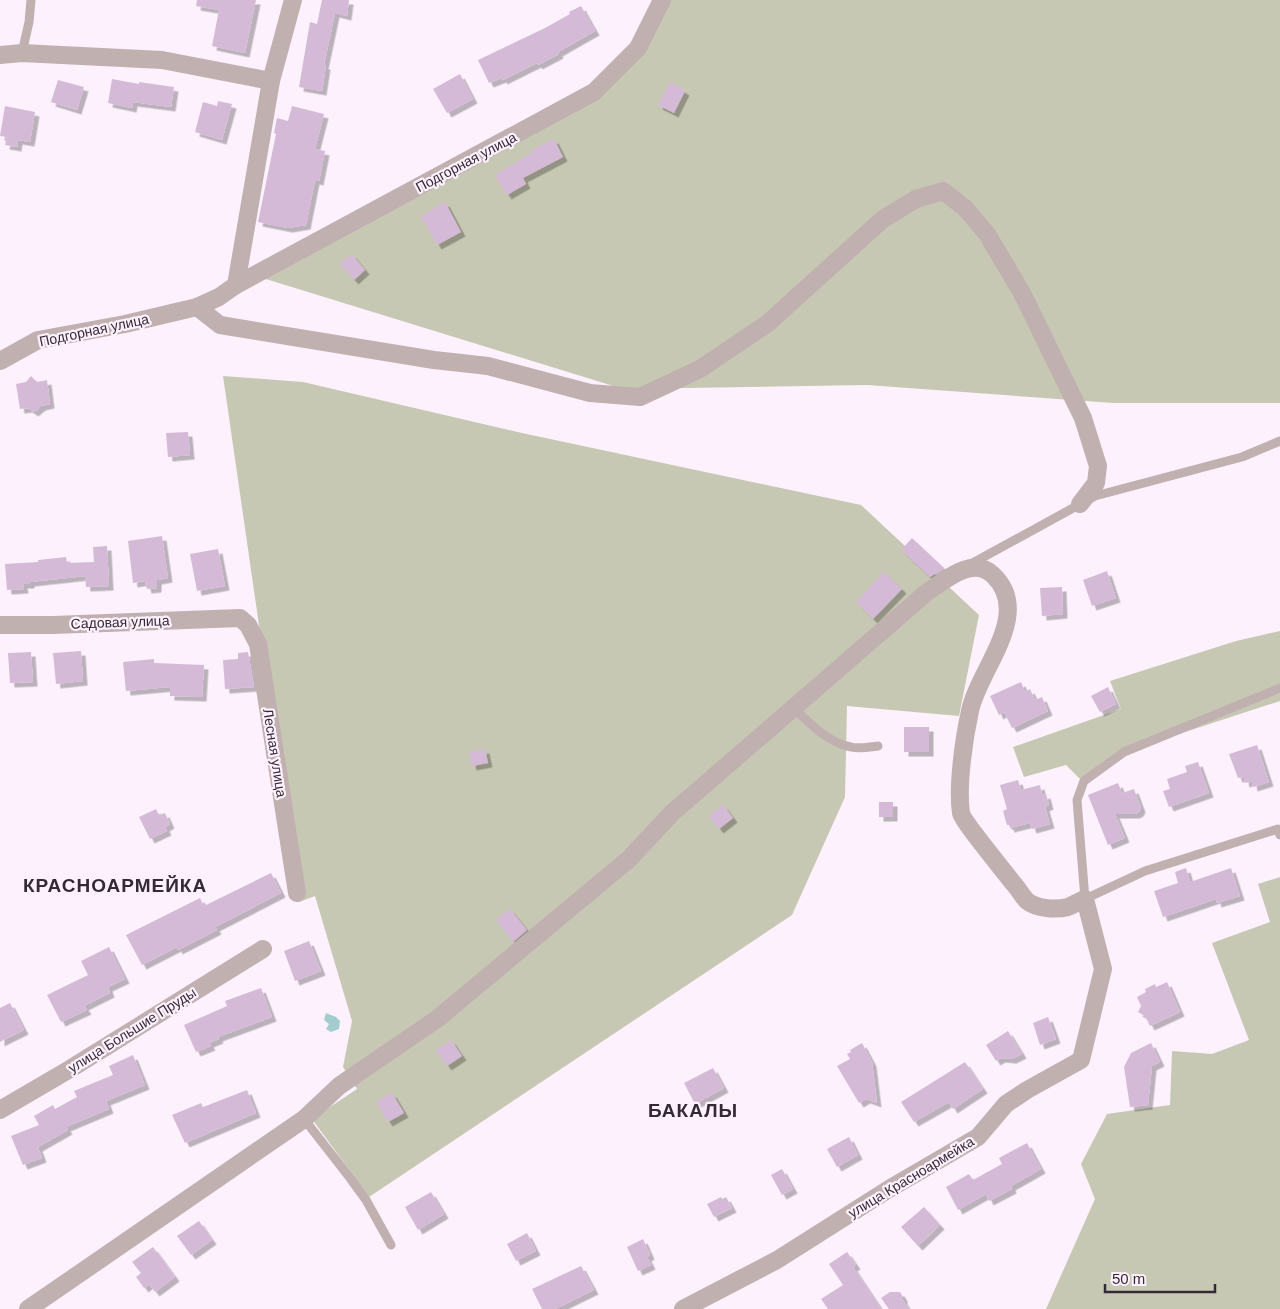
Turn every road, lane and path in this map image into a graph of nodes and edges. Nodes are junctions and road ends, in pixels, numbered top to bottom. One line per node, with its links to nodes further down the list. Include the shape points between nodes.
1 (31, 0): 4 (lane)
2 (292, 0): 6 (street)
3 (662, 0): 7 (street, Подгорная улица, via 638,48 594,92)
4 (22, 53): 5 (street); 6 (street, via 162,60)
5 (0, 55)
6 (271, 81): 7 (street)
7 (236, 285): 8 (street, Подгорная улица)
8 (197, 308): 9 (street, Подгорная улица, via 38,340); 11 (street, via 220,325 488,366 590,393 640,397 700,369 768,323 883,218 916,199 943,191 965,208 987,234 1022,293 1082,418 1098,466 1096,483)
9 (0, 361)
10 (1280, 441): 11 (lane, via 1242,457 1095,496)
11 (1080, 504): 12 (lane)
12 (958, 571): 16 (street, via 926,593); 20 (street, via 978,568 991,573 1002,584 1008,600 1002,640 970,710 960,792 962,816 1028,902 1045,908 1068,907)
13 (240, 618): 14 (street, Садовая улица); 19 (street, Лесная улица, via 248,625 258,644)
14 (0, 625)
15 (1280, 688): 20 (lane, via 1124,752 1084,781 1077,800)
16 (794, 708): 17 (lane, via 817,730 836,742 852,748); 23 (street, via 672,814 629,859 437,1019 340,1086)
17 (878, 746)
18 (1280, 835): 20 (lane, via 1278,829 1145,871)
19 (297, 893)
20 (1085, 898): 26 (street, улица Красноармейка, via 1102,969 1081,1060 1006,1104 978,1138 889,1189 777,1260)
21 (263, 949): 22 (street, улица Большие Пруды)
22 (0, 1110)
23 (304, 1119): 24 (lane, via 366,1200); 25 (street)
24 (391, 1245)
25 (28, 1309)
26 (683, 1309)

